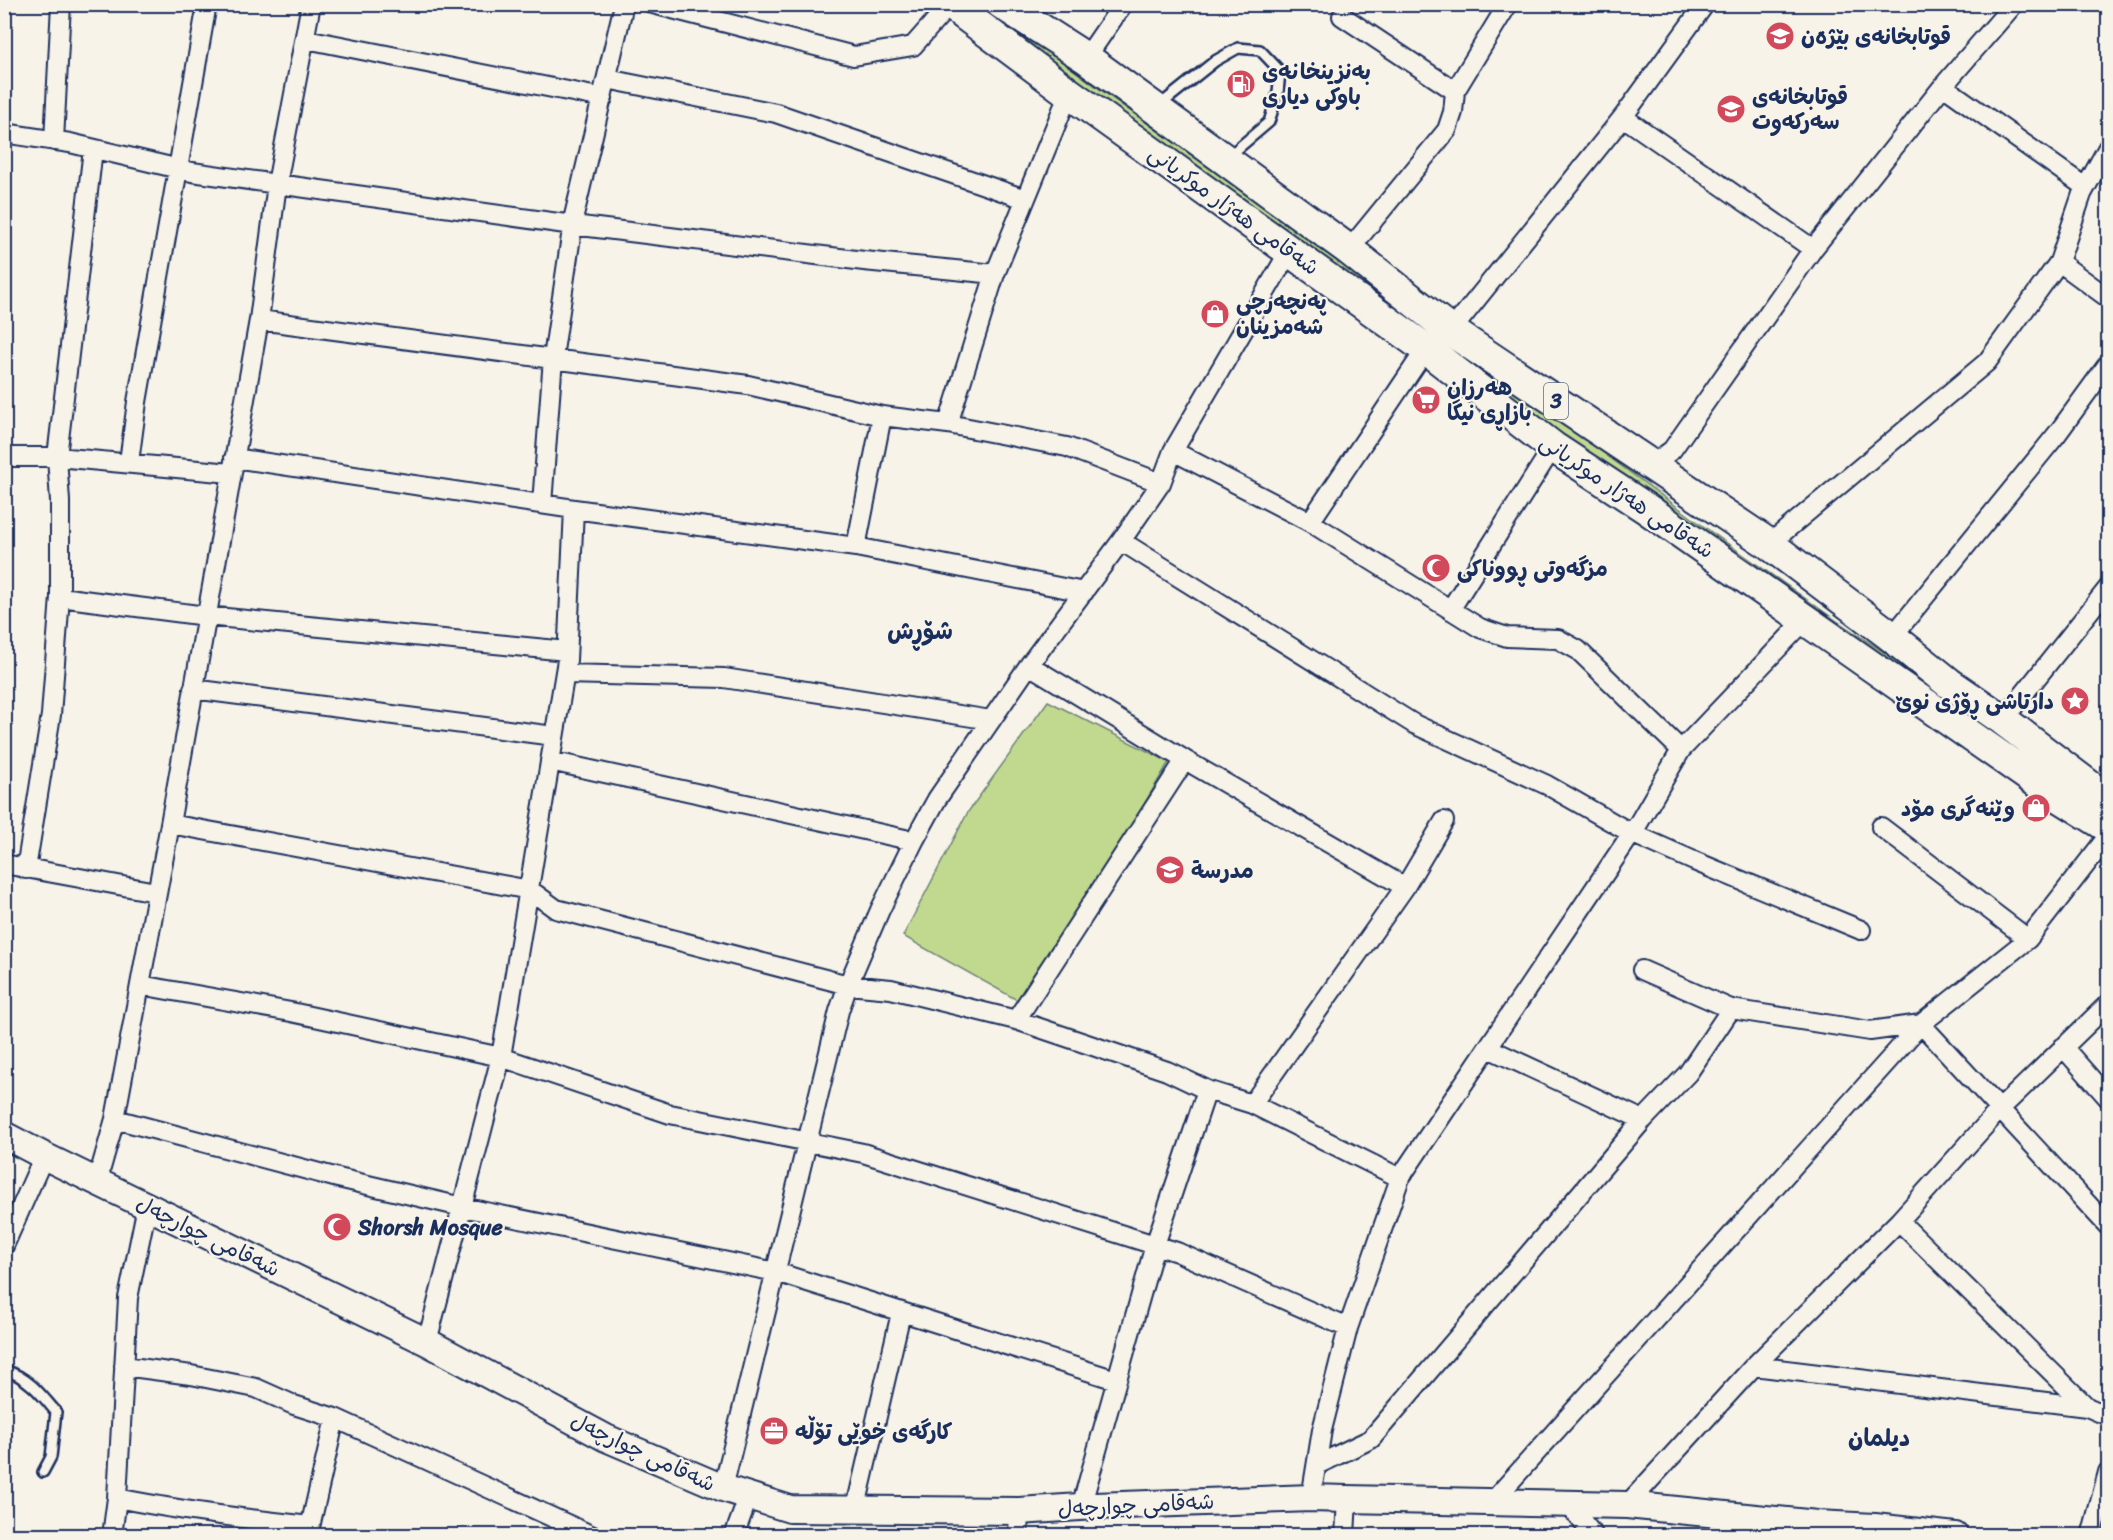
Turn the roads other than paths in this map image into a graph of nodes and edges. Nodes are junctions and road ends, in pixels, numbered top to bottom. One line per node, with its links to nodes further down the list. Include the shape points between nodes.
1 (61, 4): 23 (street)
2 (207, 4): 27 (street)
3 (311, 4): 13 (street)
4 (624, 4): 15 (street)
5 (653, 4): 6 (street, via 854,56 913,46)
6 (950, 4): 18 (highway, شەقامی ھەژار موکریانی / 3)
7 (1002, 4): 14 (highway, شەقامی ھەژار موکریانی / 3)
8 (1123, 4): 14 (street)
9 (1508, 4): 17 (street)
10 (1704, 4): 21 (street)
11 (2014, 4): 16 (street)
12 (1342, 16): 17 (street)
13 (306, 39): 19 (street); 28 (street)
14 (1086, 58): 20 (highway, شەقامی ھەژار موکریانی / 3)
15 (607, 79): 19 (street); 30 (street, via 776,113)
16 (1943, 86): 29 (street); 33 (street)
17 (1455, 91): 34 (street, via 1447,130)
18 (1069, 93): 30 (street); 32 (highway, شەقامی ھەژار موکریانی / 3)
19 (603, 98): 31 (street)
20 (1156, 108): 26 (highway, شەقامی ھەژار موکریانی / 3); 26 (lane, via 1215,61 1238,48 1260,50 1280,71 1269,122)
21 (1623, 117): 33 (street); 39 (street)
22 (4, 133): 23 (street)
23 (54, 141): 25 (street)
24 (2109, 147): 29 (street)
25 (93, 149): 27 (street); 48 (street)
26 (1224, 159): 34 (highway, شەقامی ھەژار موکریانی / 3)
27 (178, 169): 28 (street); 49 (street)
28 (277, 184): 31 (street); 38 (street)
29 (2085, 187): 35 (street)
30 (1025, 199): 36 (street)
31 (573, 225): 36 (street); 41 (street)
32 (1290, 249): 40 (highway, شەقامی ھەژار موکریانی / 3); 46 (street)
33 (1814, 249): 50 (street, via 1672,450)
34 (1349, 250): 39 (highway, شەقامی ھەژار موکریانی / 3)
35 (2059, 262): 37 (street); 57 (street, via 1987,362)
36 (995, 274): 44 (street)
37 (2109, 297)
38 (259, 320): 41 (street); 51 (street)
39 (1451, 331): 50 (highway, شەقامی ھەژار موکریانی / 3)
40 (1426, 349): 45 (highway, شەقامی ھەژار موکریانی / 3); 55 (street)
41 (553, 358): 43 (street, via 748,386); 53 (street)
42 (2109, 364): 65 (street)
43 (882, 416): 44 (street); 58 (street)
44 (948, 424): 52 (street, via 1067,447)
45 (1553, 447): 62 (street); 64 (highway, شەقامی ھەژار موکریانی / 3)
46 (1173, 451): 52 (street); 55 (street)
47 (4, 456): 48 (street)
48 (57, 457): 49 (street); 61 (street)
49 (129, 462): 51 (street)
50 (1651, 465): 57 (highway, شەقامی ھەژار موکریانی / 3)
51 (233, 466): 53 (street); 63 (street)
52 (1161, 483): 56 (street)
53 (542, 504): 54 (street)
54 (574, 509): 58 (street); 66 (street)
55 (1310, 522): 62 (street)
56 (1121, 541): 60 (street); 84 (street, via 1414,724 1547,785)
57 (1769, 544): 65 (highway, شەقامی ھەژار موکریانی / 3)
58 (856, 547): 60 (street)
59 (2109, 588): 74 (street)
60 (1084, 592): 67 (street)
61 (60, 597): 63 (street); 88 (street, via 51,715)
62 (1450, 609): 76 (street, via 1480,628 1507,637 1558,639 1578,650)
63 (206, 616): 66 (street); 71 (street)
64 (1806, 619): 69 (highway, شەقامی ھەژار موکریانی / 3); 76 (street)
65 (1901, 645): 69 (highway, via 1919,666 1906,680); 70 (highway, شەقامی ھەژار موکریانی / 3)
66 (567, 651): 68 (street)
67 (1029, 665): 73 (street); 78 (street)
68 (565, 674): 73 (street, via 724,678); 75 (street)
69 (1896, 683): 72 (highway, شەقامی ھەژار موکریانی / 3)
70 (1957, 688): 72 (highway, via 1947,694); 74 (highway, شەقامی ھەژار موکریانی / 3)
71 (193, 689): 75 (street); 81 (street)
72 (1940, 713): 83 (highway, شەقامی ھەژار موکریانی / 3, via 2044,787)
73 (991, 720): 86 (street)
74 (2003, 720): 79 (highway, شەقامی ھەژار موکریانی / 3)
75 (554, 736): 77 (street)
76 (1681, 750): 84 (street)
77 (550, 760): 86 (street); 90 (street)
78 (1185, 760): 89 (street); 99 (street)
79 (2109, 800)
80 (1444, 821): 89 (street)
81 (170, 824): 90 (street); 91 (street)
82 (1881, 827): 93 (street)
83 (2109, 827)
84 (1631, 833): 92 (street); 102 (street)
85 (2109, 836): 93 (street)
86 (914, 840): 96 (street)
87 (4, 864): 88 (street)
88 (27, 869): 91 (street)
89 (1405, 887): 106 (street)
90 (530, 890): 96 (street, via 556,909); 103 (street)
91 (156, 892): 95 (street)
92 (1861, 930)
93 (2028, 939): 100 (street)
94 (1642, 970): 98 (street)
95 (140, 985): 103 (street, via 291,1012); 108 (street)
96 (848, 985): 99 (street, via 891,989); 111 (street)
97 (2109, 1004): 101 (street)
98 (1731, 1009): 100 (street, via 1870,1031); 109 (street, via 1689,1073)
99 (1017, 1020): 104 (street, via 1167,1071)
100 (1921, 1024): 107 (street); 140 (street)
101 (2063, 1047): 105 (street); 107 (street)
102 (1488, 1048): 109 (street); 113 (street)
103 (501, 1057): 111 (street, via 670,1114); 116 (street)
104 (1207, 1090): 106 (street); 119 (street)
105 (2109, 1098)
106 (1252, 1104): 113 (street)
107 (2000, 1109): 117 (street); 118 (street)
108 (115, 1119): 114 (street); 116 (street)
109 (1643, 1120): 132 (street, via 1371,1439)
110 (4, 1135): 112 (main road, شەقامی چوارچەل)
111 (806, 1143): 119 (street, via 863,1153); 121 (street)
112 (44, 1156): 114 (main road, شەقامی چوارچەل); 120 (street)
113 (1400, 1178): 123 (street)
114 (97, 1182): 115 (main road, شەقامی چوارچەل)
115 (147, 1206): 124 (main road, شەقامی چوارچەل); 125 (street, via 128,1298)
116 (462, 1207): 121 (street); 124 (street)
117 (1899, 1221): 126 (street); 129 (street)
118 (2109, 1226)
119 (1155, 1245): 123 (street); 128 (street)
120 (4, 1246)
121 (776, 1272): 122 (street); 135 (street)
122 (901, 1313): 128 (street); 144 (street)
123 (1348, 1328): 132 (street, via 1322,1430)
124 (427, 1342): 135 (main road, شەقامی چوارچەل, via 606,1438)
125 (124, 1366): 131 (street, via 256,1388); 136 (street)
126 (1754, 1366): 129 (street); 142 (street)
127 (4, 1370): 133 (lane, via 40,1392 56,1412 51,1457)
128 (1116, 1380): 143 (street)
129 (2087, 1407): 130 (street)
130 (2109, 1416)
131 (335, 1418): 147 (street); 150 (street)
132 (1317, 1466): 138 (street)
133 (43, 1472)
134 (2109, 1472): 155 (street)
135 (723, 1488): 137 (main road, شەقامی چوارچەل)
136 (117, 1498): 147 (street); 149 (street)
137 (748, 1498): 144 (main road, شەقامی چوارچەل, via 790,1509); 151 (street)
138 (1311, 1498): 139 (main road, شەقامی چوارچەل); 143 (main road, شەقامی چوارچەل)
139 (1347, 1499): 140 (main road, شەقامی چوارچەل); 152 (street)
140 (1491, 1503): 141 (main road, شەقامی چوارچەل)
141 (1569, 1504): 142 (main road, شەقامی چوارچەل); 153 (street)
142 (1627, 1505): 146 (main road, شەقامی چوارچەل)
143 (1081, 1507): 145 (main road, شەقامی چوارچەل)
144 (855, 1511): 145 (main road, شەقامی چوارچەل)
145 (1018, 1523)
146 (1818, 1530): 148 (main road, شەقامی چوارچەل)
147 (309, 1531)
148 (1876, 1531): 154 (main road, شەقامی چوارچەل)
149 (112, 1536)
150 (593, 1536)
151 (734, 1536)
152 (1345, 1536)
153 (1594, 1536)
154 (1955, 1536)
155 (2091, 1536)

